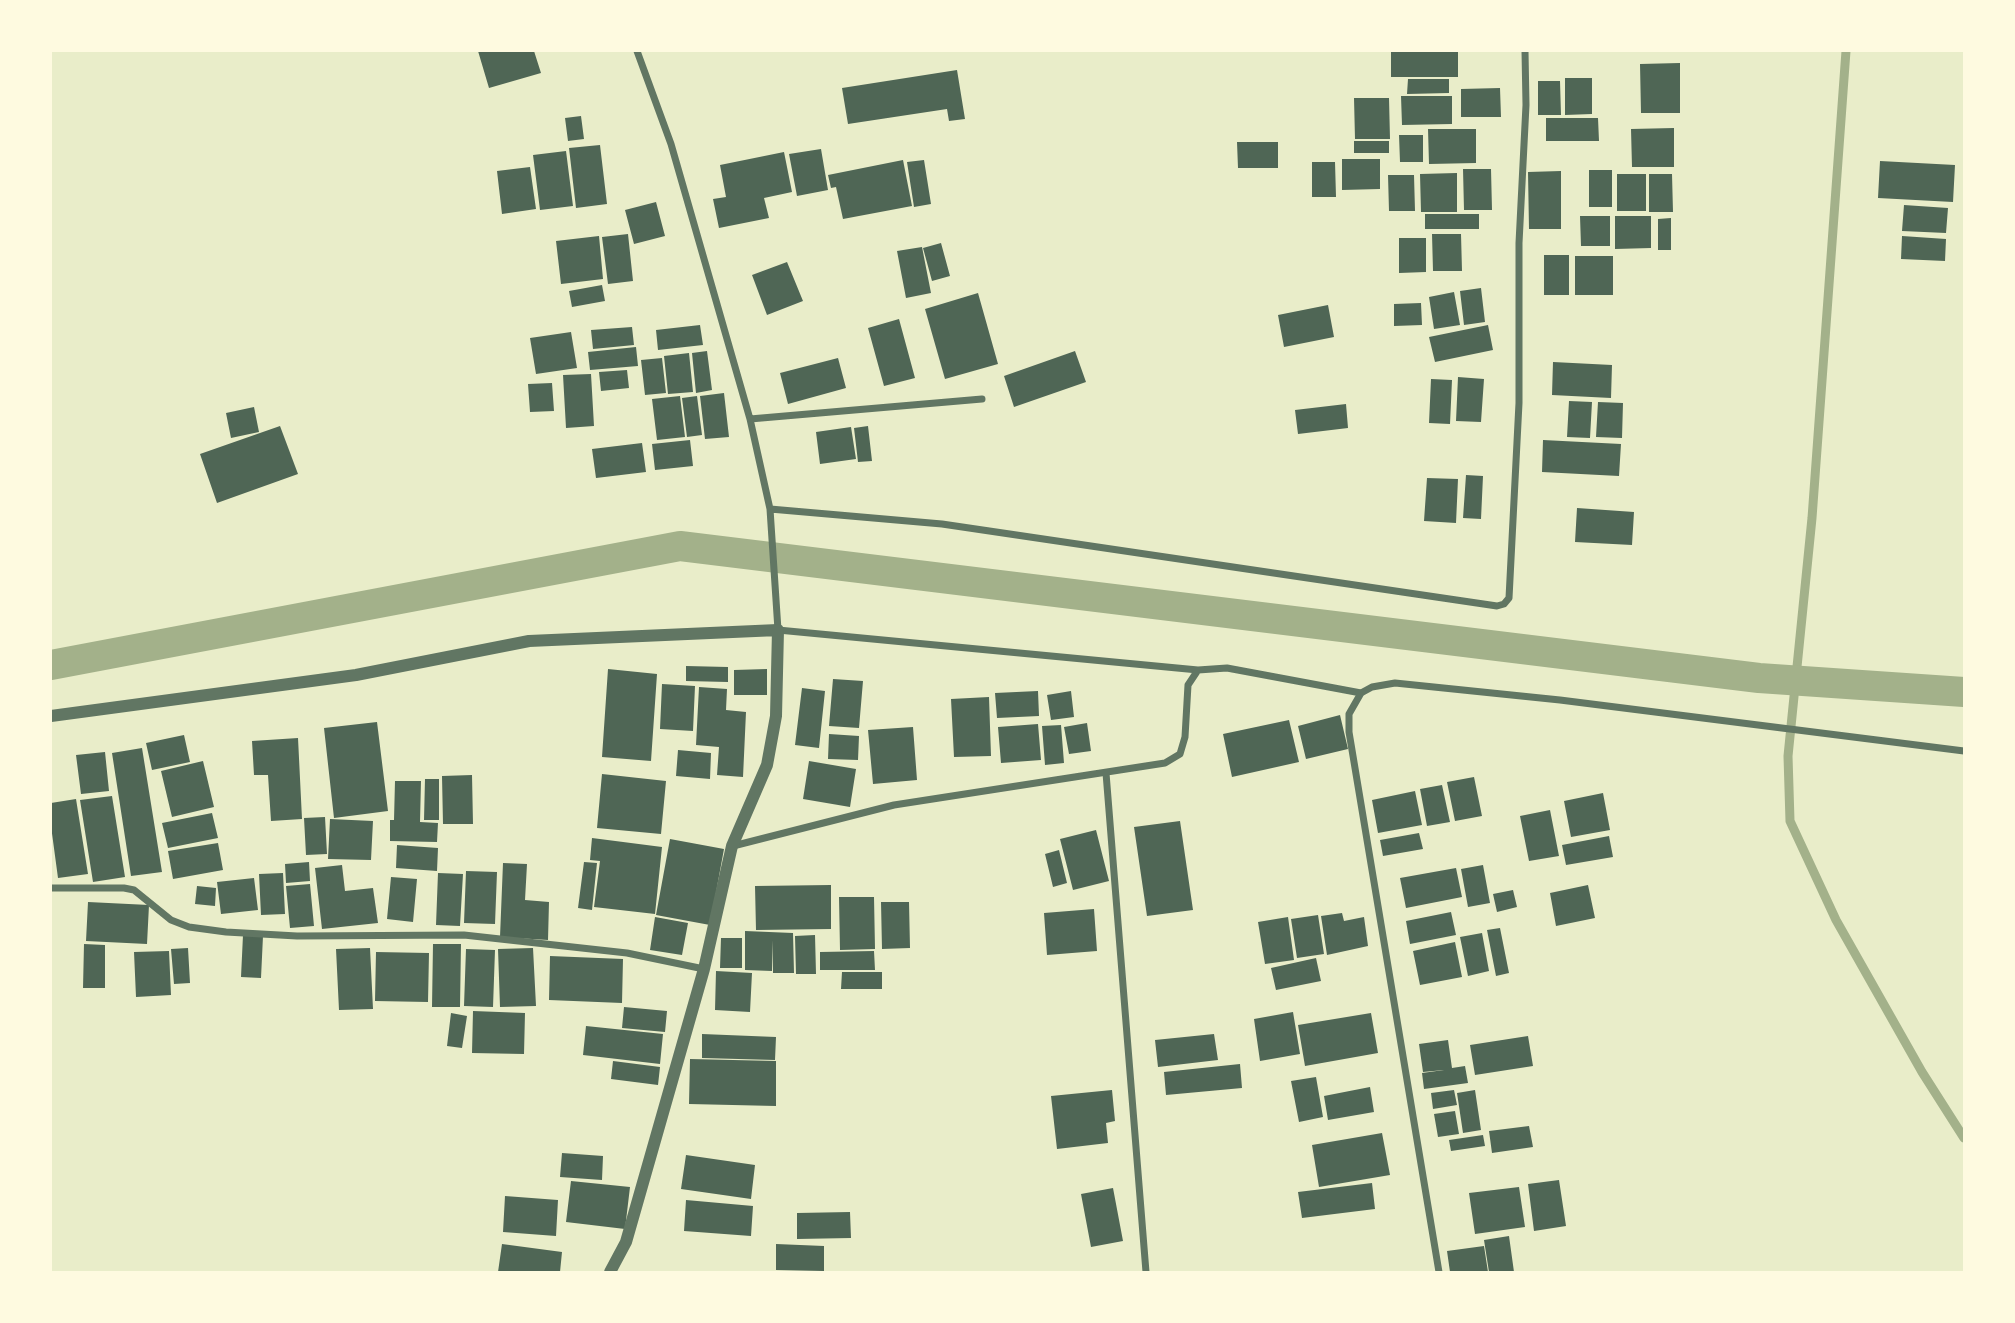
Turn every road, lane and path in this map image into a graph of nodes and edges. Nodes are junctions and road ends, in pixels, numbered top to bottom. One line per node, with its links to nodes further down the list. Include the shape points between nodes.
1 (636, 51): 4 (street, via 671,145)
2 (1525, 51): 5 (street, via 1519,403 1509,598 1504,604 942,524)
3 (982, 399): 4 (street)
4 (750, 419): 5 (street)
5 (771, 509): 6 (street)
6 (778, 630): 7 (street); 9 (street, via 528,641 356,675); 12 (street, via 776,716 767,765)
7 (1198, 670): 8 (street, via 1227,668); 11 (street, via 1188,685 1180,754 1165,763)
8 (1361, 694): 10 (street, via 1395,683); 17 (street, via 1349,714 1349,732)
9 (51, 716)
10 (1964, 751)
11 (1106, 773): 12 (street, via 894,805); 16 (street)
12 (733, 846): 14 (street)
13 (51, 888): 14 (street, via 134,890 171,920 226,932 464,935 627,953)
14 (704, 969): 15 (street, via 626,1242)
15 (610, 1272)
16 (1146, 1272)
17 (1439, 1272)

